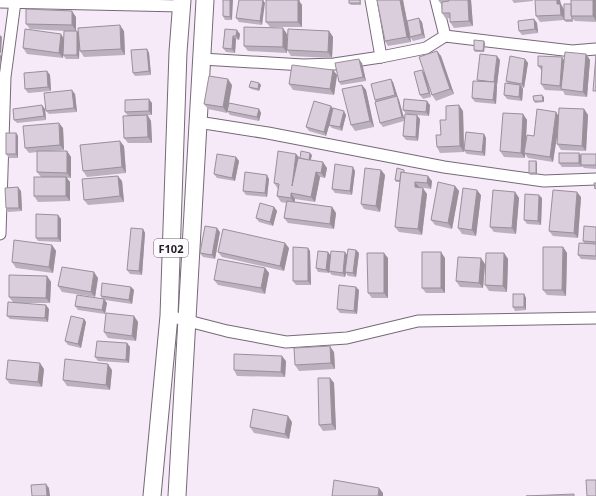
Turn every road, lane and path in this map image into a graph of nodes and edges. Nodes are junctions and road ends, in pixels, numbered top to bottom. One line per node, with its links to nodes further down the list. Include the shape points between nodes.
1 (205, 0): 11 (main road, F102)
2 (371, 0): 10 (street)
3 (436, 0): 8 (street)
4 (0, 2): 5 (street)
5 (15, 2): 6 (street); 13 (street)
6 (36, 2): 7 (street)
7 (181, 3): 16 (main road, F102)
8 (445, 36): 9 (street, via 572,51); 10 (street, via 426,48)
9 (596, 49)
10 (381, 57): 11 (street, via 334,64 303,65)
11 (202, 59): 12 (main road, F102)
12 (198, 122): 14 (street, via 452,168 544,181); 18 (main road, F102)
13 (1, 128): 15 (street)
14 (596, 179)
15 (0, 234)
16 (169, 316): 18 (street); 19 (main road, F102)
17 (596, 318): 18 (street, via 418,321 347,338 286,342)
18 (187, 321): 20 (main road, F102)
19 (152, 496)
20 (177, 496)

